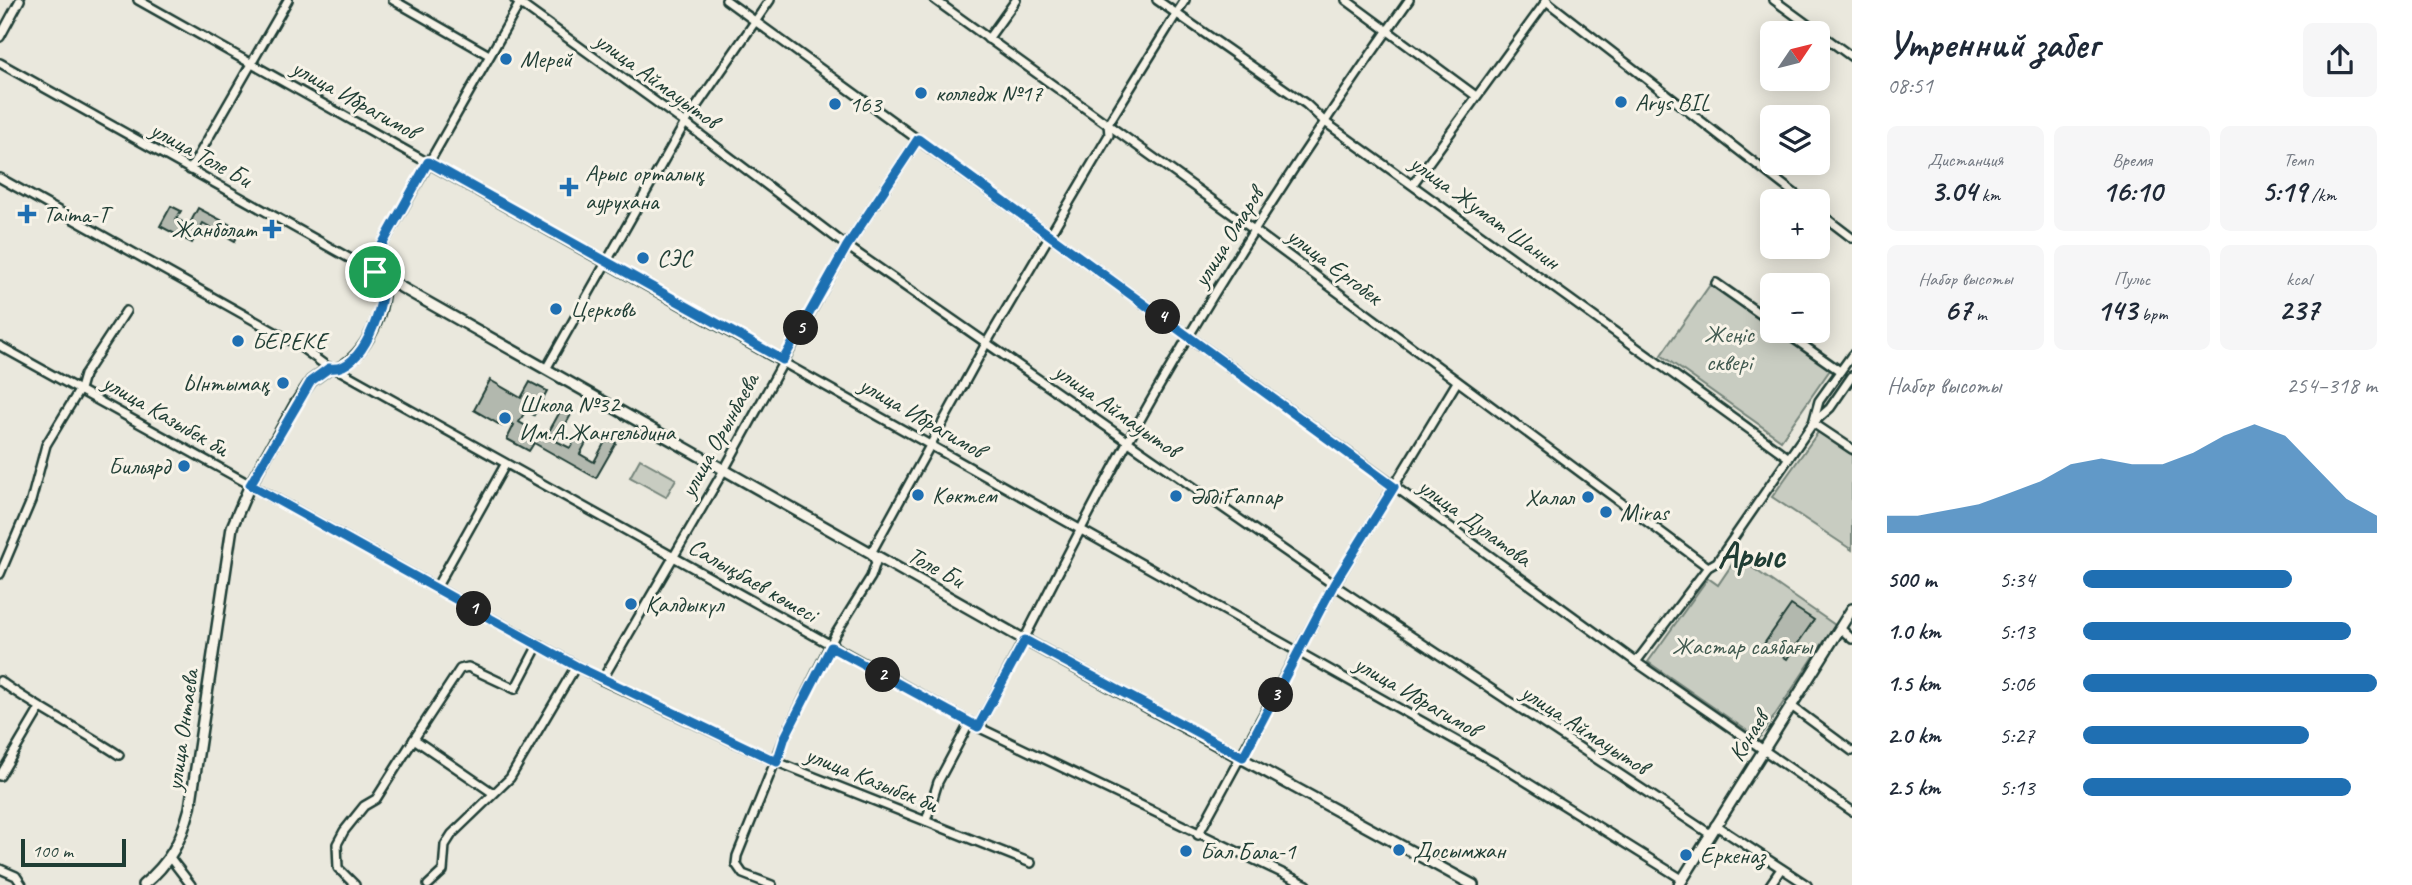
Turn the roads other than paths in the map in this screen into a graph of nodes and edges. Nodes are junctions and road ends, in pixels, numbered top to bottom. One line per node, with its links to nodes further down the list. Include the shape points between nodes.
1 (20, 0): 19 (street)
2 (138, 0): 24 (street, улица Ибрагимов)
3 (288, 0): 24 (street)
4 (393, 0): 21 (street)
5 (726, 0): 17 (street, улица Дулатова)
6 (770, 0): 17 (street)
7 (935, 0): 20 (street, улица Ергобек)
8 (1016, 0): 20 (street)
9 (1157, 0): 16 (street, улица Жумат Шанин)
10 (1185, 0): 16 (street)
11 (1346, 0): 18 (street)
12 (1409, 0): 18 (street, улица Омаров)
13 (1546, 0): 25 (street); 34 (street)
14 (1774, 0): 22 (street)
15 (518, 1): 21 (street); 27 (street, улица Аймауытов)
16 (1177, 14): 26 (street, улица Жумат Шанин); 28 (street)
17 (755, 21): 27 (street); 29 (street, улица Дулатова)
18 (1388, 30): 25 (street); 26 (street, улица Омаров)
19 (0, 37)
20 (988, 39): 28 (street, улица Ергобек)
21 (489, 55): 30 (street)
22 (1852, 57)
23 (0, 63): 31 (street, улица Толе Би)
24 (253, 64): 30 (street, улица Ибрагимов); 31 (street)
25 (1476, 96): 33 (street)
26 (1325, 122): 33 (street, улица Жумат Шанин); 36 (street, улица Омаров)
27 (685, 123): 39 (street, улица Аймауытов); 40 (street)
28 (1108, 124): 36 (street, улица Ергобек); 37 (street, via 1109,135)
29 (918, 139): 37 (street, улица Дулатова); 39 (street, улица Орынбаева)
30 (428, 162): 40 (street, улица Ибрагимов); 41 (street, via 378,252)
31 (190, 170): 41 (street, улица Толе Би)
32 (0, 178): 51 (street, Салықбаев көшесі)
33 (1413, 184): 61 (street, улица Жумат Шанин)
34 (1789, 189)
35 (1830, 221): 38 (street)
36 (1254, 230): 45 (street, улица Омаров); 55 (street, улица Ергобек)
37 (1047, 236): 45 (street, улица Дулатова); 46 (street)
38 (1852, 238)
39 (847, 246): 46 (street, улица Аймауытов); 50 (street, улица Орынбаева)
40 (606, 262): 50 (street, улица Ибрагимов); 52 (street)
41 (379, 275): 51 (main road, улица Онтаева, via 385,293 375,323 351,362); 52 (main road, Толе Би)
42 (1716, 284): 44 (street)
43 (126, 311): 56 (street, via 84,375)
44 (1760, 314)
45 (1191, 336): 58 (street, улица Омаров); 65 (street, улица Дулатова)
46 (986, 342): 58 (street, улица Аймауытов); 59 (street)
47 (1800, 343): 53 (street)
48 (0, 346): 56 (street, улица Казыбек би)
49 (1852, 355): 53 (street)
50 (783, 360): 59 (street, улица Ибрагимов); 63 (street, улица Орынбаева)
51 (333, 369): 62 (street, Салықбаев көшесі); 64 (main road, улица Онтаева, via 311,381)
52 (546, 369): 63 (main road, Толе Би)
53 (1840, 371): 57 (street, via 1819,401)
54 (1852, 376): 57 (street, via 1830,408)
55 (1457, 382): 65 (street); 69 (street, улица Ергобек)
56 (80, 389): 64 (street, улица Казыбек би); 70 (street, via 46,445 31,501)
57 (1813, 423): 60 (street); 61 (street)
58 (1128, 441): 66 (street, улица Омаров); 71 (street, улица Аймауытов)
59 (930, 444): 66 (street, улица Ибрагимов); 67 (street)
60 (1852, 449)
61 (1789, 458): 69 (street, via 1717,562)
62 (505, 465): 68 (street, Салықбаев көшесі); 72 (street)
63 (723, 470): 67 (main road, Толе Би); 68 (street, улица Орынбаева)
64 (250, 485): 72 (street, улица Казыбек би); 100 (main road, улица Онтаева, via 232,527 190,808)
65 (1394, 487): 71 (street); 80 (street, улица Дулатова)
66 (1083, 530): 76 (street, улица Омаров); 79 (street, улица Ибрагимов)
67 (871, 553): 76 (main road, Толе Би); 78 (street, via 876,562 871,577)
68 (671, 556): 78 (street, Салықбаев көшесі); 82 (street, улица Орынбаева)
69 (1708, 567): 80 (street)
70 (0, 574)
71 (1334, 584): 79 (street); 98 (street, улица Аймауытов)
72 (436, 588): 77 (street, улица Казыбек би)
73 (1852, 609): 74 (main road, Конаев)
74 (1840, 628): 75 (street); 84 (main road, Конаев)
75 (1852, 639)
76 (1025, 640): 87 (street, улица Омаров); 92 (main road, Толе Би)
77 (538, 645): 81 (street, улица Казыбек би); 88 (street, via 518,686 511,690 468,667 460,668)
78 (831, 647): 86 (street, Салықбаев көшесі); 93 (street)
79 (1299, 651): 92 (street); 104 (street, улица Ибрагимов, via 1496,763)
80 (1636, 662): 89 (street, улица Дулатова)
81 (576, 666): 82 (street, улица Казыбек би); 95 (street, via 526,756)
82 (602, 680): 93 (street, улица Казыбек би)
83 (0, 681): 85 (street)
84 (1790, 705): 89 (main road, Конаев); 90 (street)
85 (39, 710): 91 (street); 94 (street)
86 (970, 722): 87 (street, Салықбаев көшесі); 97 (street, via 938,782)
87 (978, 727): 99 (street, Салықбаев көшесі)
88 (414, 739): 95 (street); 108 (street, via 376,799 363,806 337,844 335,858)
89 (1763, 750): 96 (street, улица Дулатова); 98 (main road, Конаев)
90 (1852, 751)
91 (119, 755)
92 (1243, 757): 99 (street); 112 (main road, Толе Би)
93 (777, 762): 97 (street, улица Казыбек би); 110 (street, via 736,864 743,874)
94 (0, 776)
95 (494, 793): 109 (street, via 452,834 445,845 443,871)
96 (1852, 811)
97 (926, 821): 101 (street, улица Казыбек би)
98 (1712, 830): 103 (street, улица Аймауытов); 104 (main road, Конаев)
99 (1198, 835): 111 (street, Салықбаев көшесі)
100 (171, 859): 106 (main road, улица Онтаева); 107 (street)
101 (1031, 863)
102 (0, 869): 105 (street, via 16,876)
103 (1781, 869): 113 (street); 114 (street, улица Аймауытов)
104 (1680, 882)
105 (22, 885)
106 (143, 885)
107 (191, 885)
108 (355, 885)
109 (428, 885)
110 (772, 885)
111 (1307, 885)
112 (1473, 885)
113 (1770, 885)
114 (1807, 885)

